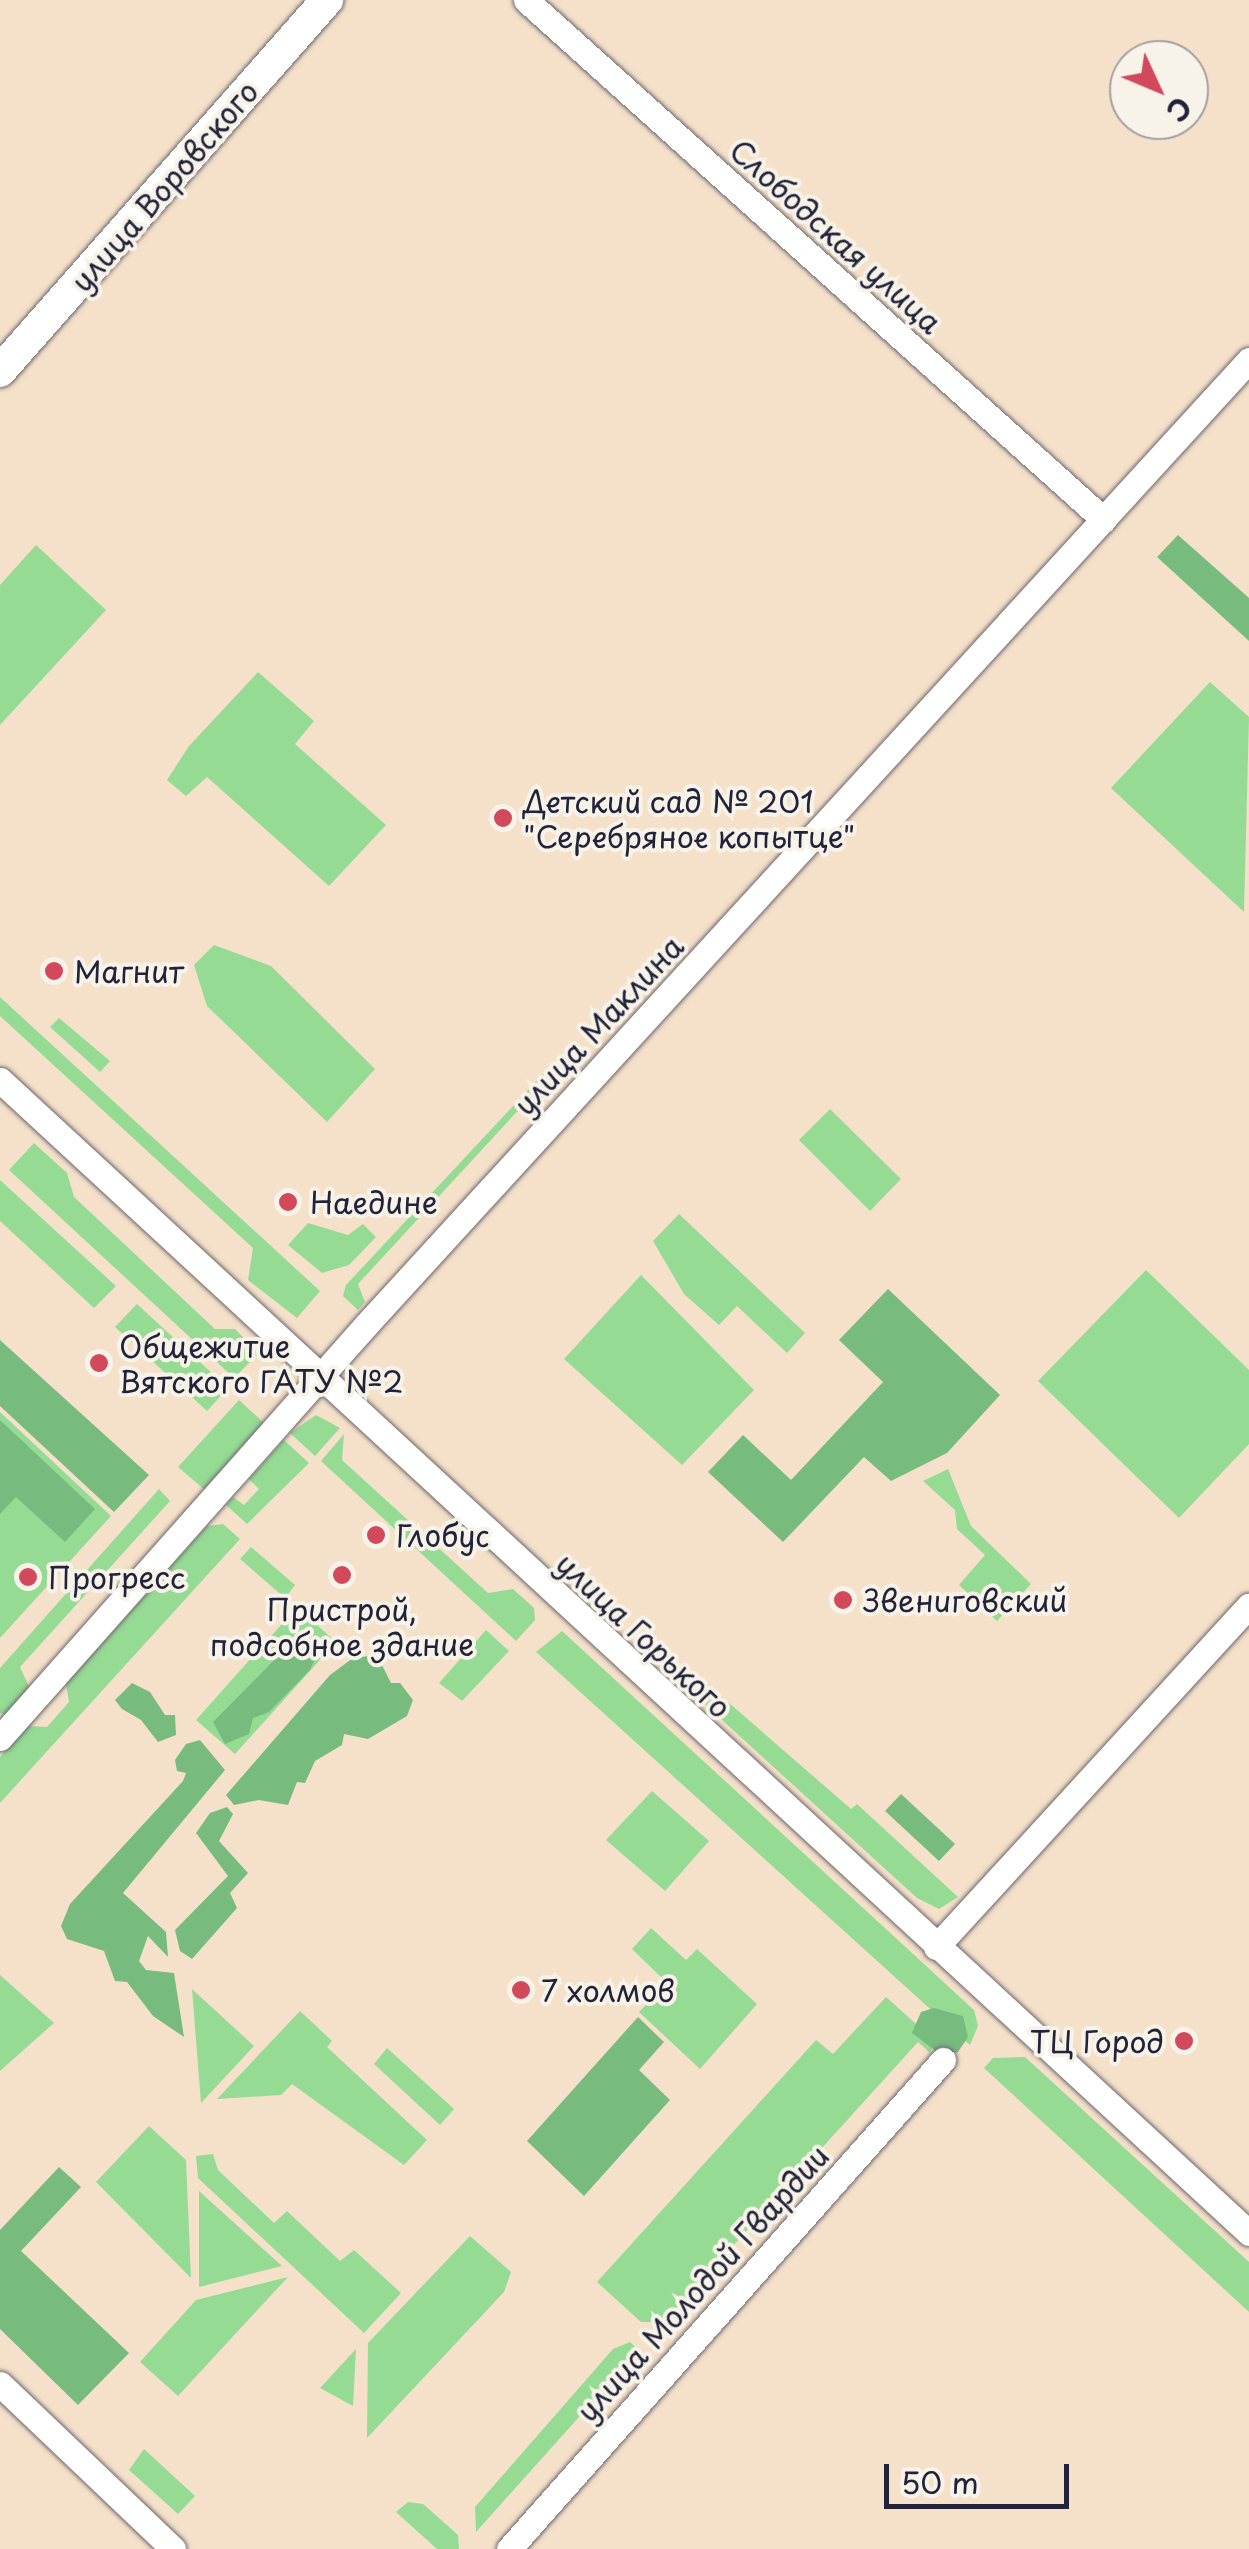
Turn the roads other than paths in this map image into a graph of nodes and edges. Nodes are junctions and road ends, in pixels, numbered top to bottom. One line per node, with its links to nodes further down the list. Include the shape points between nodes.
1 (327, 0): 4 (main road, улица Воровского)
2 (526, 0): 5 (street, Слободская улица)
3 (1249, 360): 5 (street, улица Маклина)
4 (0, 372)
5 (1104, 520): 7 (street, улица Маклина)
6 (0, 1080): 7 (street, улица Горького)
7 (318, 1380): 9 (street, улица Маклина); 10 (street, улица Горького)
8 (1249, 1606): 10 (street)
9 (0, 1738)
10 (936, 1947): 12 (street, улица Горького)
11 (943, 2060): 15 (street, улица Молодой Гвардии)
12 (1249, 2233)
13 (0, 2384): 14 (street)
14 (173, 2549)
15 (510, 2549)

